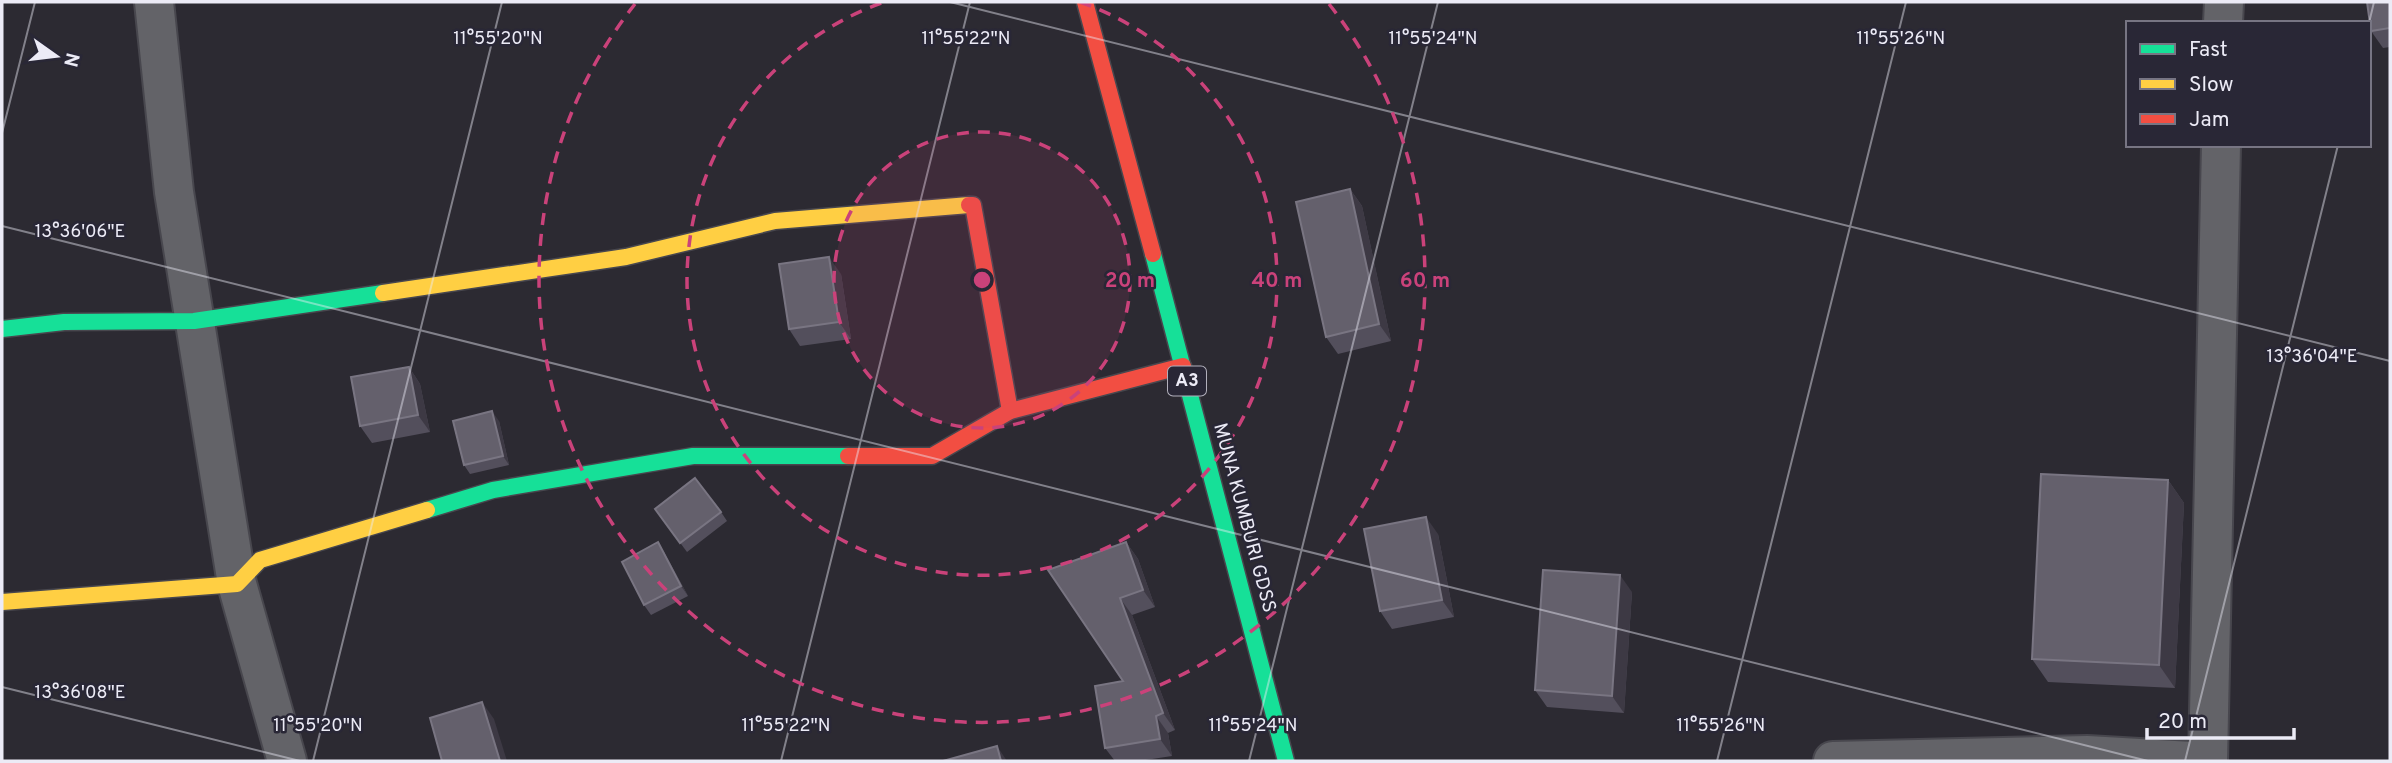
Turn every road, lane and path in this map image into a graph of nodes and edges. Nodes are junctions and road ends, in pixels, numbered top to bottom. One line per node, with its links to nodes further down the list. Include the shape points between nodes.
1 (154, 2): 6 (street, via 174,192)
2 (1085, 2): 8 (main road, MUNA KUMBURI GDSS / A3)
3 (2224, 2): 4 (street)
4 (2223, 21)
5 (2221, 147): 16 (street)
6 (194, 321): 7 (main road, via 64,322); 9 (main road, via 626,257 775,221 973,205); 10 (street)
7 (2, 329)
8 (1183, 366): 9 (main road); 13 (main road, MUNA KUMBURI GDSS / A3)
9 (1010, 411): 10 (main road, via 932,456 693,456 493,490 260,560)
10 (237, 584): 11 (main road); 12 (street)
11 (2, 601)
12 (287, 761)
13 (1286, 761)
14 (1833, 761): 15 (street, via 2087,755)
15 (2191, 761)
16 (2208, 761)

